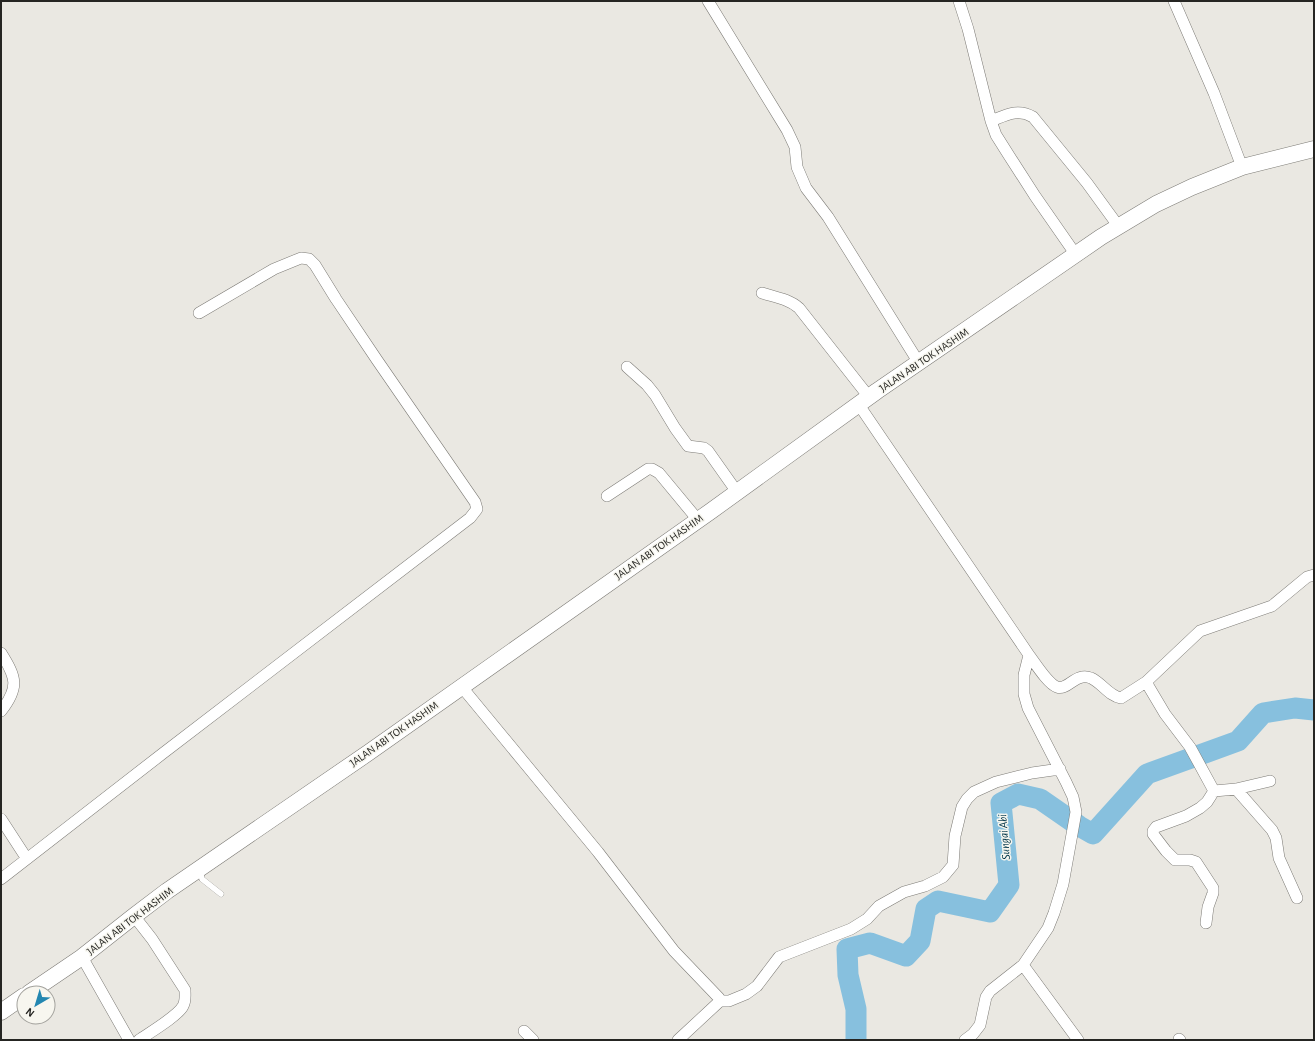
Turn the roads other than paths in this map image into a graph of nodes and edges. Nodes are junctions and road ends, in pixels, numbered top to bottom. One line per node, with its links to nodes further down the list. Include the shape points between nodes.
1 (708, 1): 11 (street, via 787,130 795,147 797,167 806,188 828,217)
2 (959, 1): 4 (street)
3 (1174, 1): 6 (street, via 1214,93)
4 (991, 121): 7 (street, via 1013,112 1026,112 1033,117); 8 (street, via 1008,154)
5 (1314, 149): 6 (main road, JALAN ABI TOK HASHIM)
6 (1242, 167): 7 (main road, JALAN ABI TOK HASHIM, via 1168,198)
7 (1119, 227): 8 (main road, JALAN ABI TOK HASHIM)
8 (1076, 255): 11 (main road, JALAN ABI TOK HASHIM)
9 (762, 293): 13 (street, via 788,301 799,308)
10 (199, 313): 28 (street, via 274,269 301,258 308,259 315,264 368,347 475,502 476,509 470,518)
11 (919, 364): 13 (main road, JALAN ABI TOK HASHIM)
12 (628, 367): 14 (street, via 655,395 688,446 708,451)
13 (864, 401): 14 (main road, JALAN ABI TOK HASHIM); 19 (street)
14 (738, 492): 16 (main road, JALAN ABI TOK HASHIM)
15 (607, 496): 16 (street, via 648,469 652,469 659,473)
16 (698, 520): 21 (main road, JALAN ABI TOK HASHIM)
17 (1314, 576): 20 (street, via 1307,577 1272,606 1200,631)
18 (1, 653): 22 (street, via 14,677 14,689)
19 (1029, 654): 20 (street, via 1057,687 1062,688 1081,676 1087,677 1113,696 1121,698); 23 (street, via 1024,675 1024,694 1028,708)
20 (1146, 682): 26 (street, via 1165,714 1190,747)
21 (461, 686): 29 (main road, JALAN ABI TOK HASHIM); 38 (street, via 598,852 674,951)
22 (1, 711)
23 (1060, 769): 36 (street, via 1073,797 1076,812 1067,866 1048,928); 38 (street, via 996,782 974,792 962,807 955,836 953,865 943,878 904,892 879,906 867,920 851,929 779,957 757,986 729,1001)
24 (1270, 781): 25 (street)
25 (1236, 789): 26 (street); 32 (street, via 1272,830 1276,838 1278,858)
26 (1214, 791): 34 (street, via 1200,808 1162,824 1153,831 1175,860 1196,862 1213,888)
27 (1, 819): 28 (street)
28 (27, 858): 30 (street)
29 (199, 869): 31 (lane, via 202,879); 33 (main road, JALAN ABI TOK HASHIM)
30 (1, 879)
31 (221, 894)
32 (1297, 898)
33 (134, 916): 35 (main road, JALAN ABI TOK HASHIM); 43 (street, via 185,990 183,1007)
34 (1206, 923)
35 (82, 957): 37 (main road, JALAN ABI TOK HASHIM); 42 (street)
36 (1023, 965): 46 (street, via 990,991 980,1024); 47 (street)
37 (41, 985)
38 (720, 1001): 45 (street)
39 (16, 1002): 40 (main road)
40 (1, 1012)
41 (524, 1031): 44 (street)
42 (129, 1040)
43 (138, 1040)
44 (533, 1040)
45 (678, 1040)
46 (966, 1040)
47 (1078, 1040)

